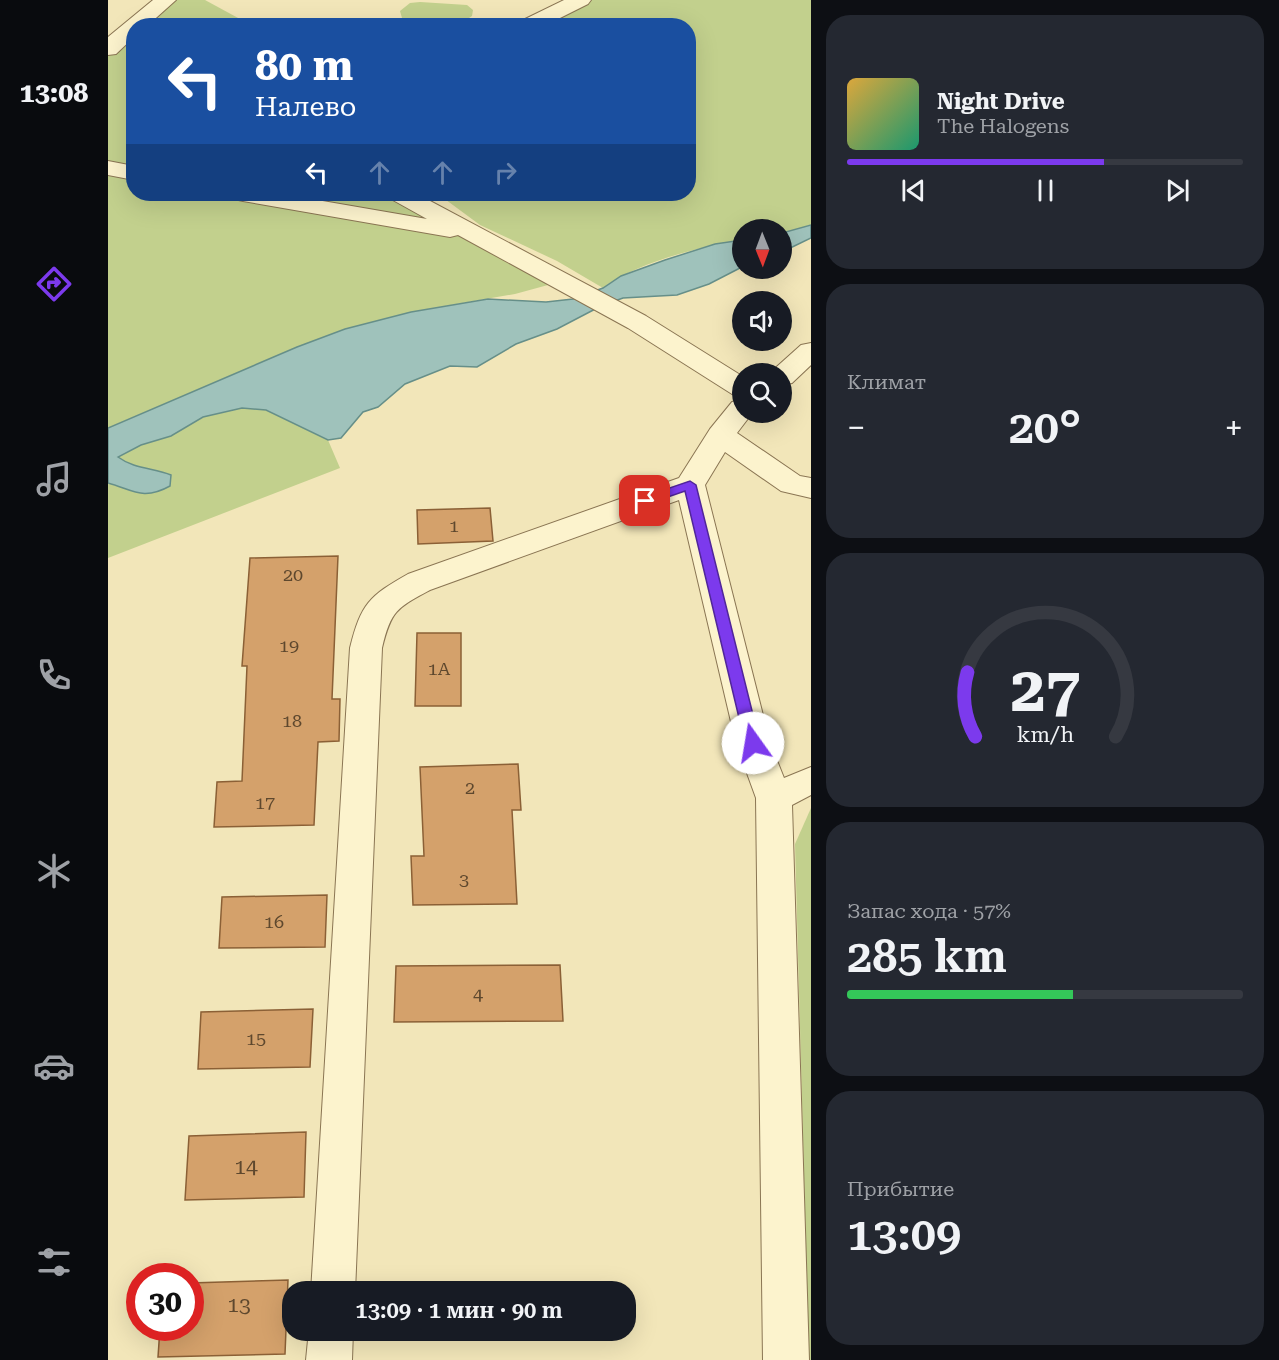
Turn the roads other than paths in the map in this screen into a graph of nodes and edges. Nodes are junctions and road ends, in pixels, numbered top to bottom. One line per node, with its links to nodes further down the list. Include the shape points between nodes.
1 (166, 0): 5 (street)
2 (581, 0): 4 (street)
3 (530, 5): 4 (street)
4 (551, 14): 6 (street)
5 (141, 18)
6 (543, 18)
7 (124, 30): 8 (street)
8 (108, 49)
9 (108, 168): 10 (street)
10 (126, 171)
11 (283, 201): 13 (street)
12 (413, 201): 13 (street)
13 (475, 235): 16 (street, via 637,322)
14 (811, 351): 15 (street)
15 (792, 368)
16 (732, 382)
17 (732, 420): 18 (street)
18 (720, 435): 19 (street); 20 (street, via 791,484)
19 (690, 485): 22 (street, via 753,743); 23 (street, via 419,582 382,603 372,622 365,660)
20 (811, 488)
21 (811, 780): 22 (street)
22 (774, 798): 26 (street)
23 (334, 1281)
24 (330, 1341): 25 (street)
25 (329, 1360)
26 (786, 1360)

